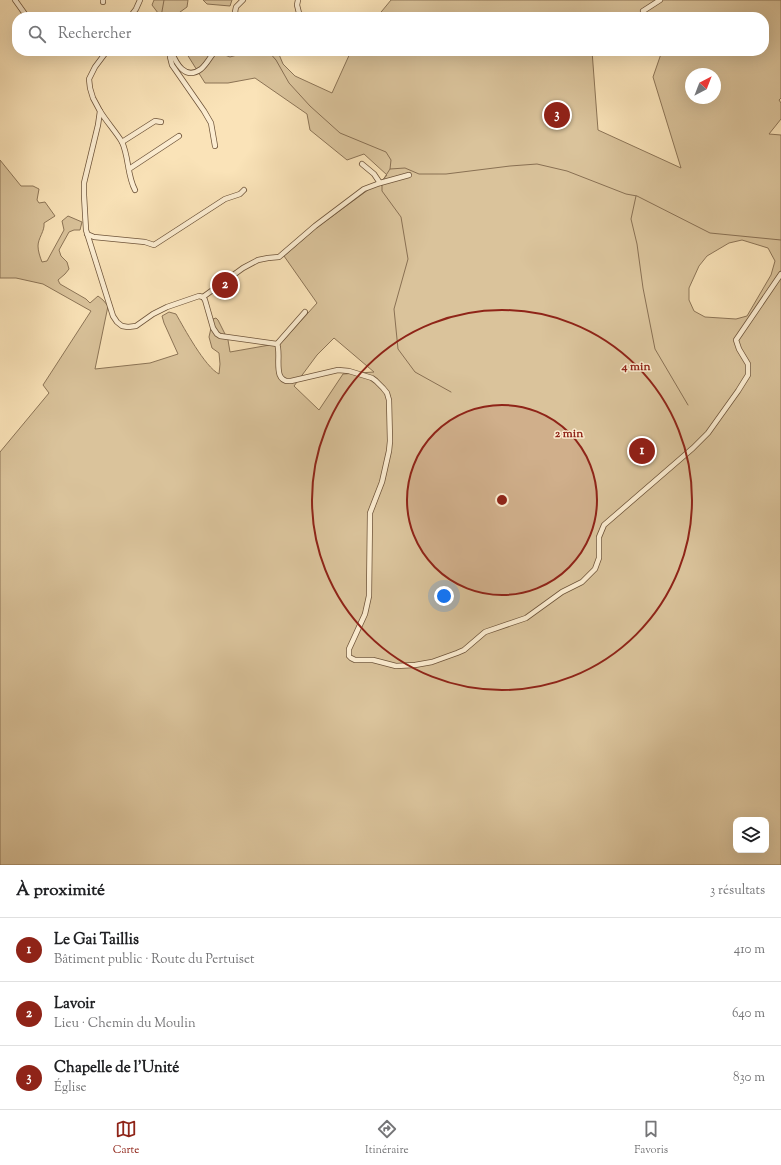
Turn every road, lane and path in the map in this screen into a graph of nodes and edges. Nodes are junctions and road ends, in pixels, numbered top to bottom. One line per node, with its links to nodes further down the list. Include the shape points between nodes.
1 (15, 0): 7 (street)
2 (140, 0): 8 (street)
3 (243, 0): 9 (street, via 236,6)
4 (298, 0): 10 (street)
5 (660, 0): 6 (street)
6 (643, 11)
7 (24, 12)
8 (133, 12)
9 (235, 12)
10 (299, 12)
11 (103, 56): 15 (street, via 89,79)
12 (170, 56): 19 (street, via 172,65 211,123)
13 (173, 56): 14 (street, via 179,68 188,72 201,69)
14 (211, 56)
15 (100, 111): 18 (street); 26 (street, via 84,182)
16 (161, 122): 18 (street, via 155,121)
17 (179, 136): 21 (street)
18 (122, 142): 21 (street)
19 (215, 146)
20 (362, 164): 23 (street)
21 (129, 169): 24 (street)
22 (409, 175): 23 (street)
23 (381, 183): 28 (street, via 364,189 314,226 279,257 258,260)
24 (134, 190)
25 (244, 190): 26 (street, via 154,245)
26 (87, 234): 28 (street, via 113,316 122,326 136,326 167,307)
27 (781, 274): 30 (street, via 736,340 748,364 746,379 708,433 604,525 599,537 599,558 590,575 526,618 485,632 457,654 414,665 396,666 373,660 355,660 349,656 349,649 365,614 369,596 370,513 386,468 390,441 387,393 372,378 338,370 287,381 280,376)
28 (201, 297): 30 (street, via 207,304 213,328 220,336)
29 (305, 312): 30 (street)
30 (277, 344)

